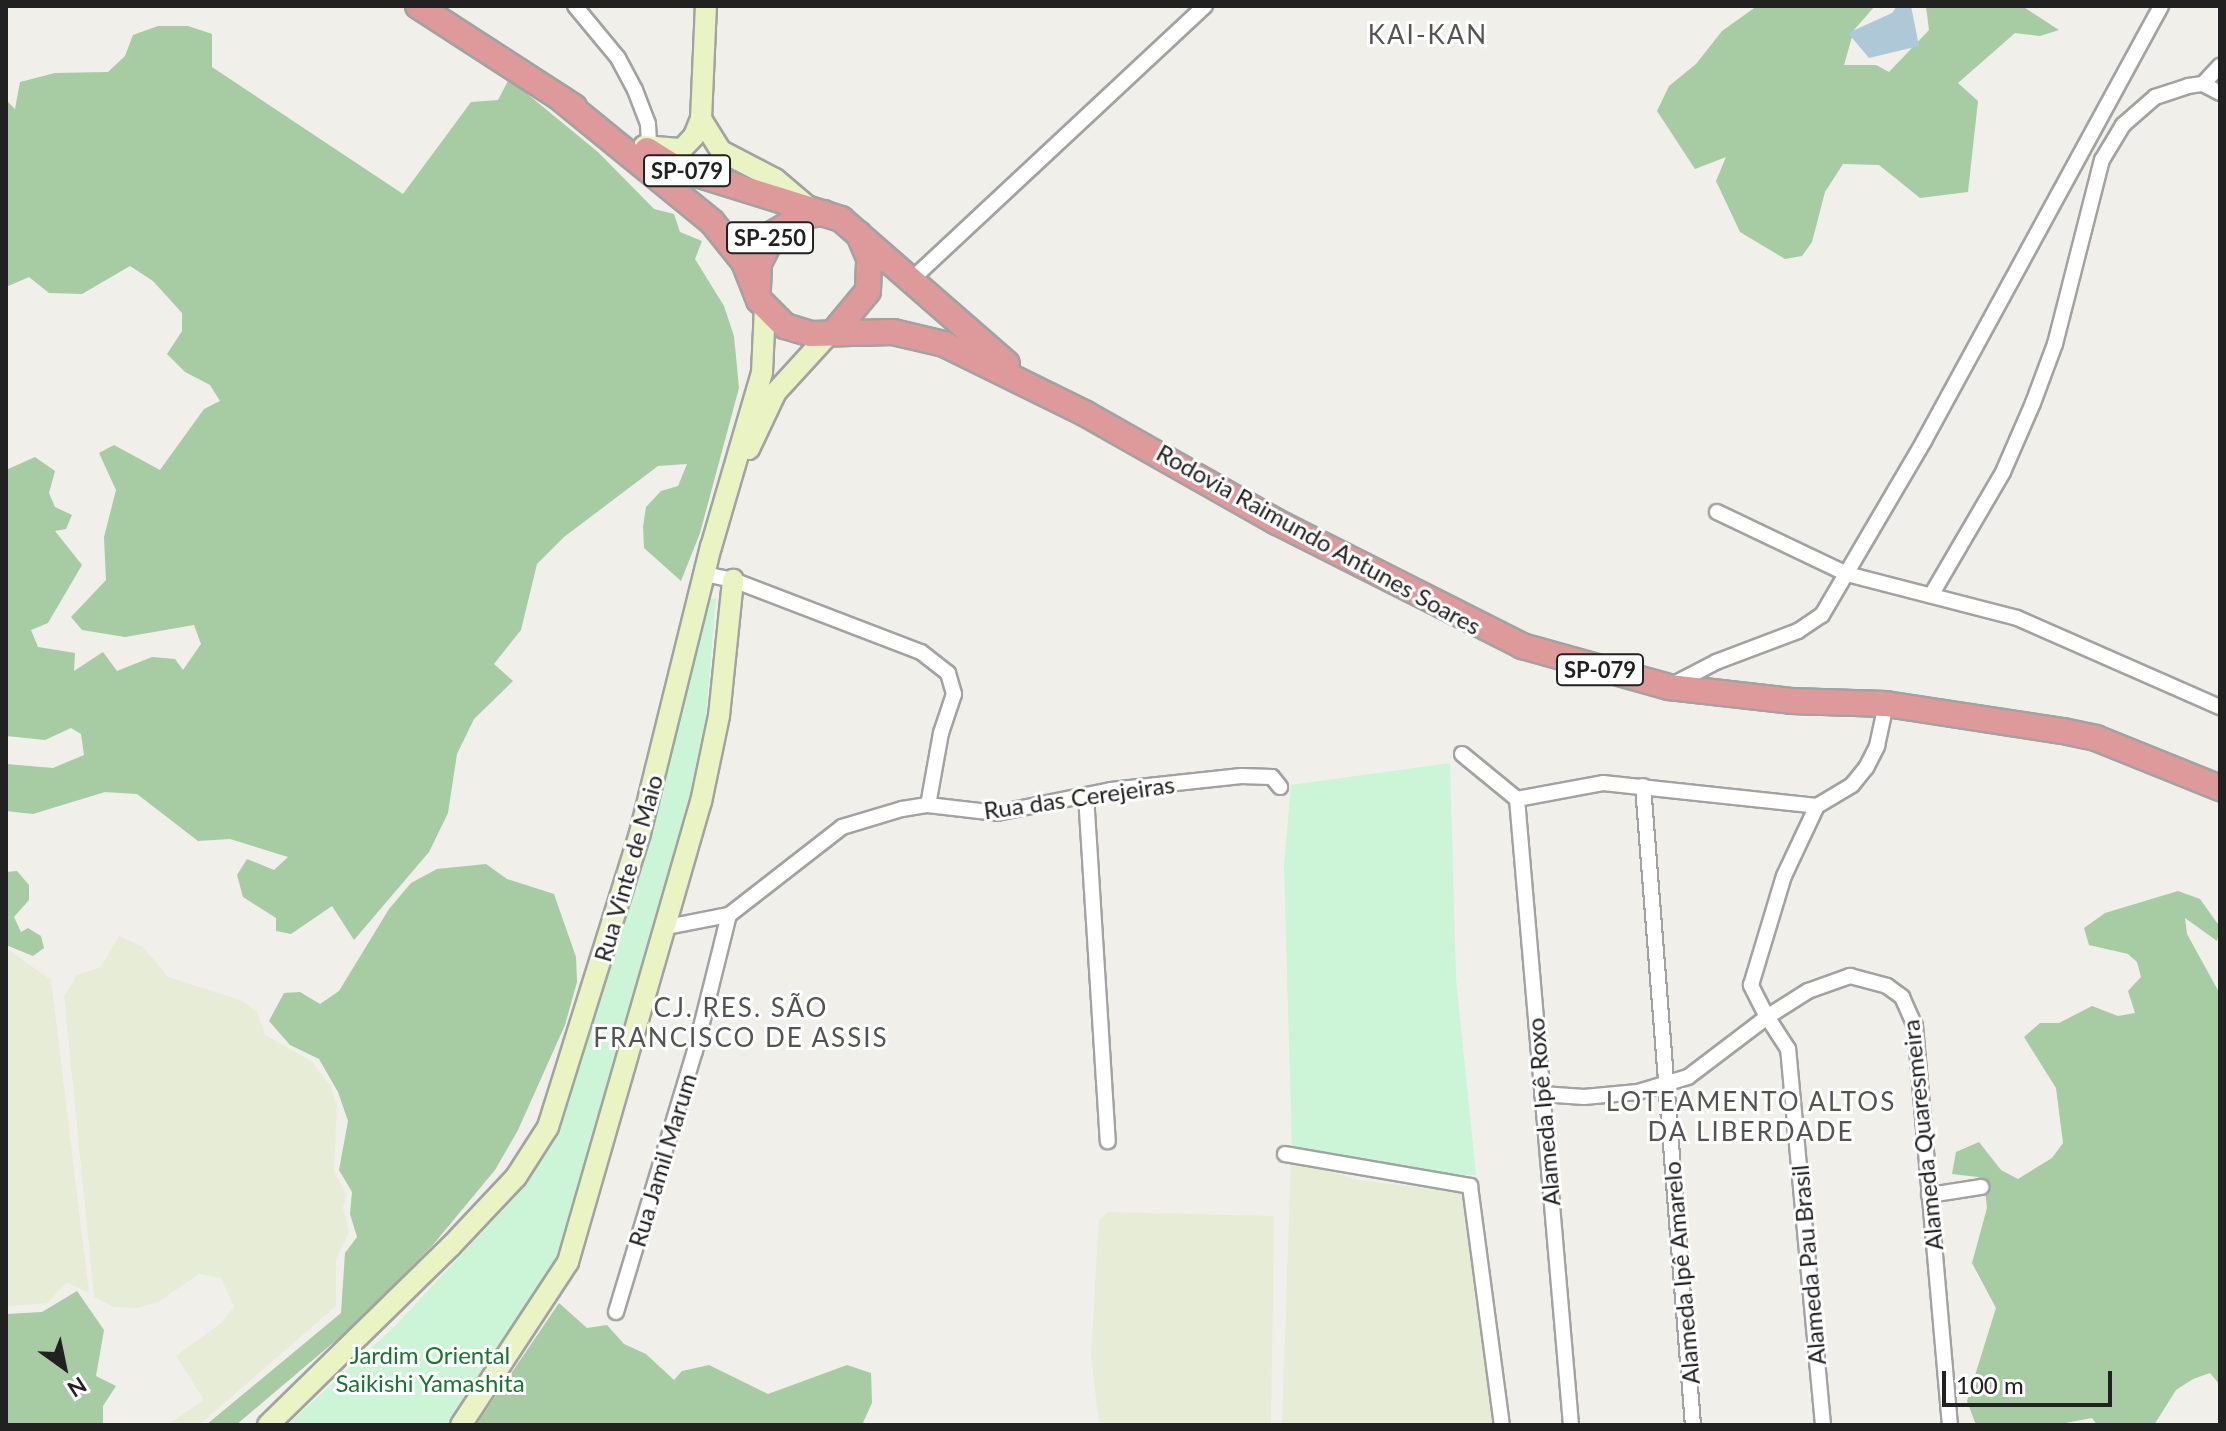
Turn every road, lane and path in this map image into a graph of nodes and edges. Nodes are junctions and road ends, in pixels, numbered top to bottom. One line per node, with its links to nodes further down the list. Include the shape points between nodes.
1 (418, 6): 9 (highway, SP-079)
2 (575, 6): 11 (street, via 618,58 635,90 648,124)
3 (706, 6): 10 (main road)
4 (1205, 6): 16 (street)
5 (2161, 6): 23 (street)
6 (2220, 66): 7 (street)
7 (2203, 84): 8 (street); 25 (street, via 2155,97 2135,111 2102,160 2055,344 2033,403 2003,472)
8 (2220, 93)
9 (560, 98): 11 (highway, SP-079); 17 (highway, SP-079, via 712,222 744,262)
10 (701, 119): 12 (main road); 13 (main road, via 721,151)
11 (644, 146): 12 (main road); 14 (highway, SP-079, via 674,167)
12 (682, 149): 13 (main road)
13 (761, 171): 14 (main road)
14 (817, 210): 15 (highway, SP-079); 17 (highway, SP-250, via 774,233 759,263)
15 (858, 231): 16 (highway, SP-079); 18 (highway, SP-250, via 869,258 868,291)
16 (911, 280): 19 (highway, SP-079)
17 (762, 304): 18 (highway, SP-079, via 799,332); 20 (main road, Rua Vinte de Maio / SP-250, via 762,373)
18 (832, 333): 19 (highway, SP-079, via 919,337); 20 (main road, Rua Vinte de Maio / SP-250, via 776,392)
19 (1034, 387): 26 (highway, Rodovia Raimundo Antunes Soares / SP-079, via 1474,625 1552,656)
20 (728, 488): 22 (main road, Rua Vinte de Maio / SP-250)
21 (1717, 512): 23 (street)
22 (705, 574): 24 (street); 47 (main road, Rua Vinte de Maio / SP-250, via 640,833 548,1127 516,1177)
23 (1847, 574): 25 (street); 26 (street, via 1812,623)
24 (733, 580): 35 (street, via 921,652 948,673 954,694); 38 (main road, via 715,740)
25 (1933, 592): 28 (street, via 2017,618)
26 (1669, 687): 27 (highway, Rodovia Raimundo Antunes Soares / SP-079, via 1791,701)
27 (1886, 704): 32 (highway, Rodovia Raimundo Antunes Soares / SP-079, via 2096,738); 36 (street, via 1866,768 1852,785)
28 (2220, 707)
29 (1462, 754): 34 (street)
30 (1643, 786): 34 (street, via 1603,783); 36 (street); 40 (street, Alameda Ipê Amarelo)
31 (1280, 787): 33 (street, Rua das Cerejeiras, via 1272,777 1241,776)
32 (2220, 788)
33 (1086, 795): 35 (street, Rua das Cerejeiras, via 997,813); 42 (street)
34 (1517, 799): 41 (street, Alameda Ipê Roxo)
35 (928, 805): 37 (street, Rua das Cerejeiras, via 842,827)
36 (1817, 806): 39 (street, Alameda Pau Brasil, via 1784,876 1755,965 1751,985)
37 (729, 915): 38 (street, Rua das Cerejeiras); 46 (street, Rua Jamil Marum, via 695,1051)
38 (667, 927): 48 (main road, via 568,1262)
39 (1767, 1017): 40 (street, Alameda Quaresmeira, via 1688,1077); 45 (street, Alameda Quaresmeira, via 1808,991 1850,976 1887,986 1902,997 1915,1026); 52 (street, Alameda Pau Brasil, via 1788,1049)
40 (1665, 1085): 41 (street, Alameda Quaresmeira, via 1584,1097); 51 (street, Alameda Ipê Amarelo)
41 (1542, 1094): 50 (street, Alameda Ipê Roxo)
42 (1108, 1141)
43 (1285, 1154): 49 (street, via 1470,1186)
44 (1981, 1187): 45 (street)
45 (1929, 1195): 53 (street, Alameda Quaresmeira)
46 (616, 1312)
47 (268, 1425)
48 (461, 1425)
49 (1502, 1425)
50 (1571, 1425)
51 (1693, 1425)
52 (1823, 1425)
53 (1950, 1425)

